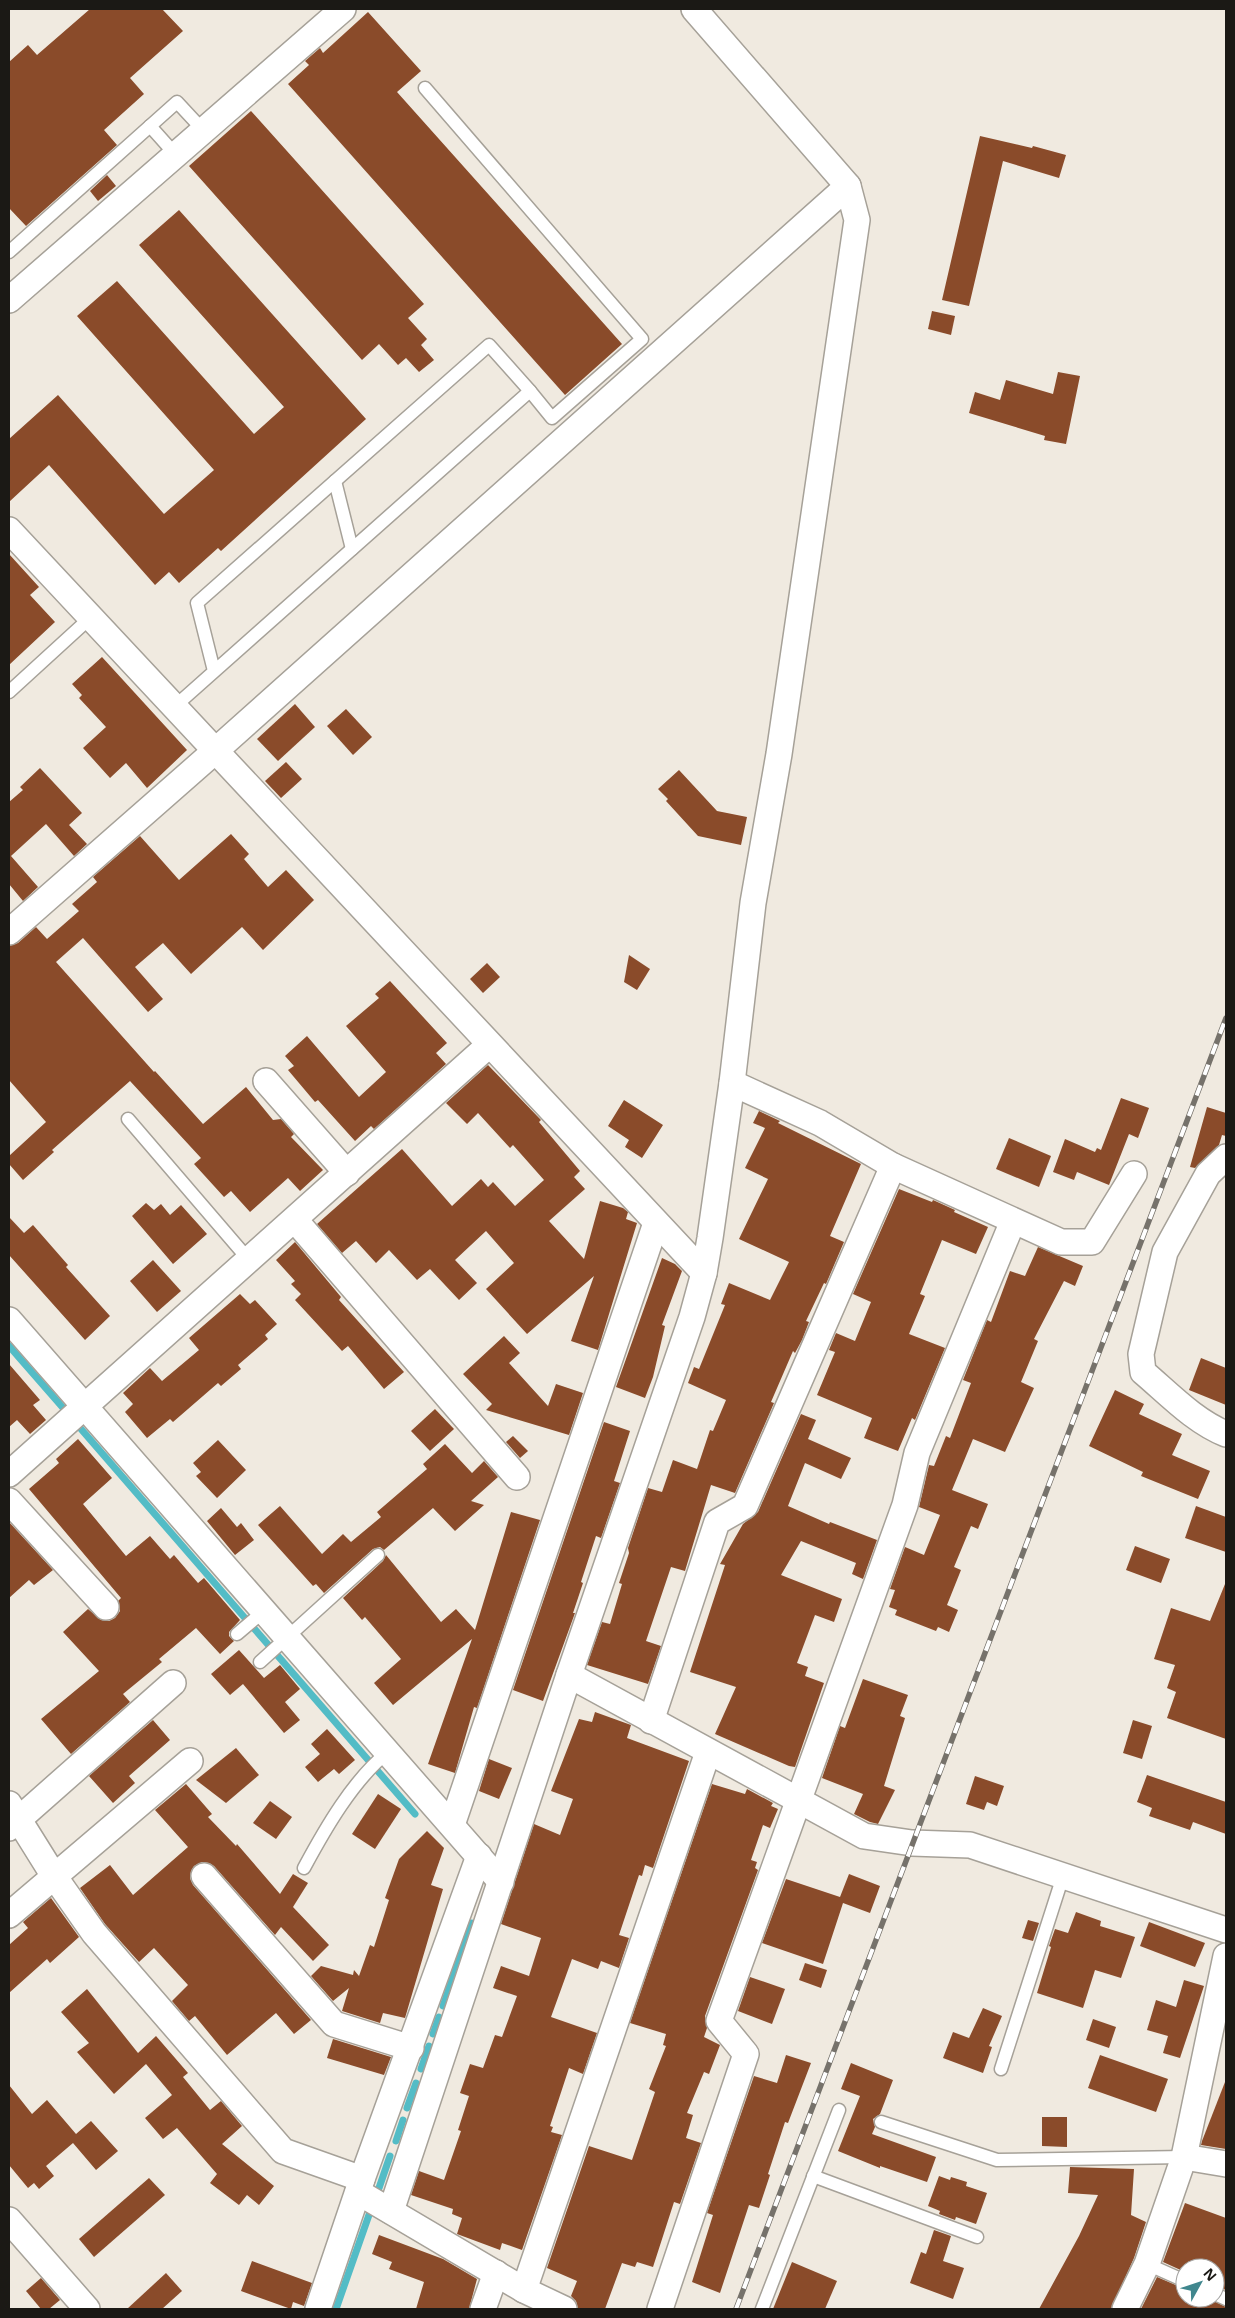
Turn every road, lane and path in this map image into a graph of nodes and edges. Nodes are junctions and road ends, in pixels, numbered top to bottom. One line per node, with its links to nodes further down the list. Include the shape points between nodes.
1 (342, 9): 5 (street)
2 (694, 9): 7 (street)
3 (425, 88): 10 (lane, via 642,339 552,418)
4 (150, 126): 5 (lane, via 177,102); 6 (lane); 8 (lane)
5 (203, 130): 6 (street)
6 (175, 154): 9 (street)
7 (848, 186): 18 (street); 22 (street, via 857,220 779,754 753,903)
8 (9, 252)
9 (9, 300)
10 (530, 391): 11 (lane, via 489,345); 13 (lane)
11 (335, 481): 13 (lane); 15 (lane, via 197,603)
12 (9, 530): 14 (street)
13 (352, 549): 15 (lane)
14 (90, 618): 16 (lane); 17 (street)
15 (214, 672): 17 (lane)
16 (9, 692)
17 (173, 708): 18 (street)
18 (214, 752): 19 (street); 20 (street)
19 (9, 932)
20 (489, 1045): 26 (street); 30 (street)
21 (266, 1081): 26 (street)
22 (732, 1083): 25 (street, via 820,1123); 32 (street)
23 (128, 1119): 31 (lane)
24 (1226, 1157): 35 (street, via 1208,1174 1165,1252 1141,1354 1143,1372 1187,1410)
25 (892, 1166): 29 (street); 44 (street, via 744,1506 717,1522)
26 (347, 1173): 28 (street)
27 (1134, 1174): 29 (street, via 1092,1242 1061,1242)
28 (295, 1220): 31 (street); 37 (street)
29 (1013, 1221): 48 (street, via 917,1453 905,1505)
30 (656, 1223): 32 (street); 50 (street)
31 (250, 1260): 34 (street)
32 (704, 1273): 42 (street, via 692,1317)
33 (11, 1326): 34 (street)
34 (86, 1407): 36 (street); 41 (street)
35 (1226, 1434)
36 (9, 1474)
37 (517, 1477)
38 (9, 1501): 40 (street)
39 (378, 1555): 41 (lane)
40 (106, 1607)
41 (274, 1650): 46 (street)
42 (569, 1675): 44 (street); 56 (street)
43 (173, 1683): 49 (street)
44 (651, 1721): 45 (street)
45 (708, 1752): 48 (street); 75 (street)
46 (383, 1756): 50 (street); 52 (lane, via 368,1770 321,1837)
47 (190, 1761): 53 (street)
48 (797, 1800): 55 (street, via 864,1836 912,1843 970,1845); 80 (street, via 719,2021 746,2054)
49 (12, 1817): 53 (street)
50 (452, 1825): 51 (street)
51 (479, 1856): 56 (street); 61 (street)
52 (304, 1868)
53 (54, 1876): 57 (street); 68 (street, via 94,1933 283,2150)
54 (204, 1876): 61 (street, via 334,2024)
55 (1063, 1876): 58 (street); 62 (lane)
56 (501, 1882): 69 (street)
57 (9, 1915)
58 (1226, 1930)
59 (1226, 1956): 60 (street)
60 (1220, 2014): 65 (street)
61 (411, 2048): 68 (street)
62 (1001, 2069)
63 (839, 2110): 67 (lane)
64 (881, 2122): 65 (lane, via 996,2160)
65 (1184, 2158): 66 (street); 72 (street)
66 (1226, 2164)
67 (813, 2176): 71 (lane); 81 (lane)
68 (360, 2185): 69 (street); 77 (street)
69 (391, 2211): 73 (street)
70 (9, 2220): 76 (street)
71 (977, 2237)
72 (1147, 2264): 74 (lane); 82 (street)
73 (496, 2272): 75 (street); 78 (street)
74 (1175, 2277)
75 (524, 2290): 79 (street)
76 (87, 2309)
77 (318, 2309)
78 (484, 2309)
79 (564, 2309)
80 (660, 2309)
81 (762, 2309)
82 (1125, 2309)

